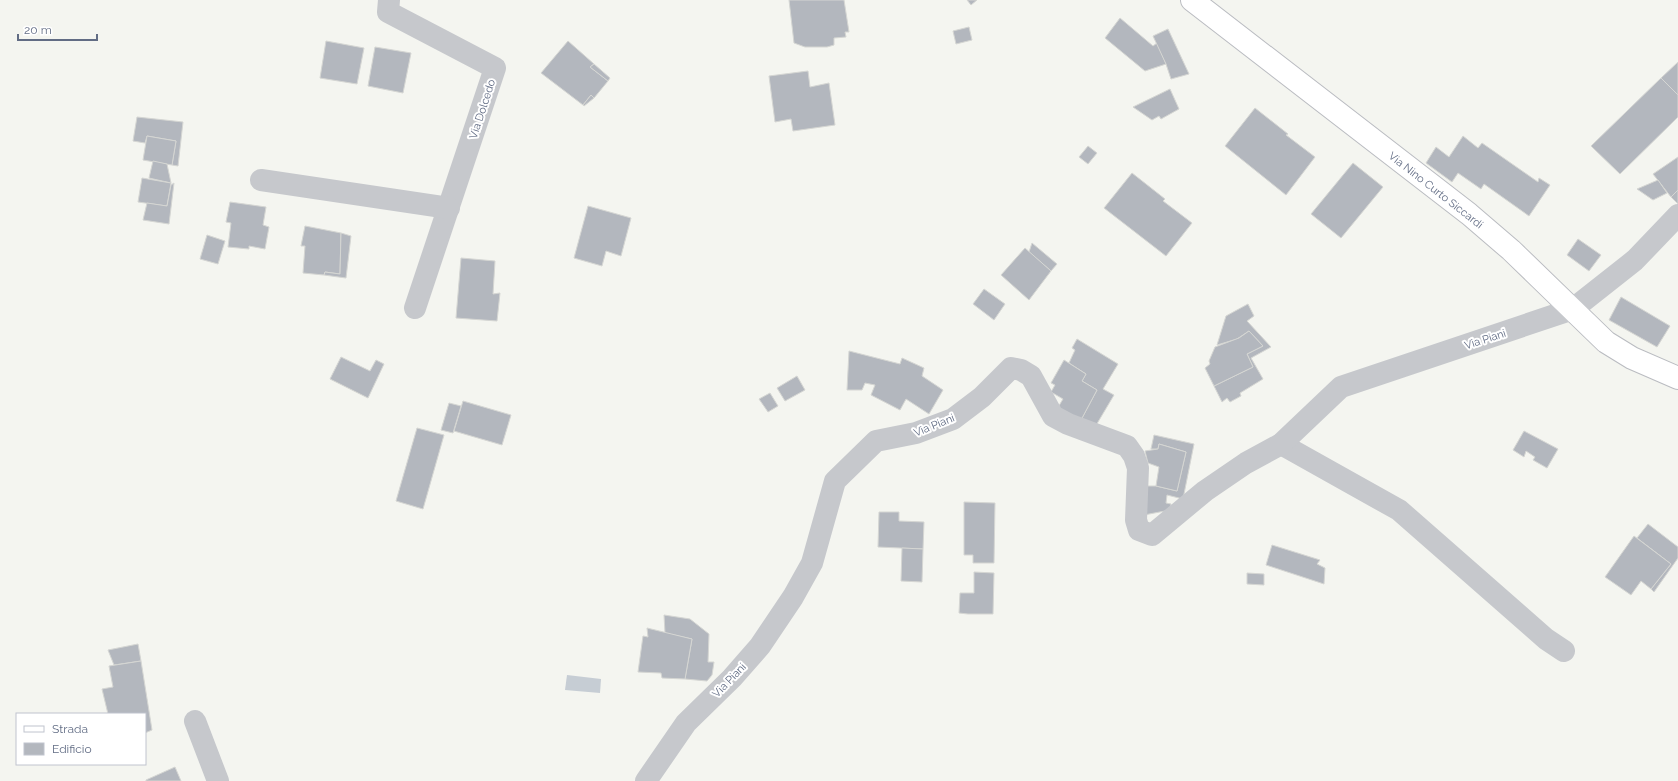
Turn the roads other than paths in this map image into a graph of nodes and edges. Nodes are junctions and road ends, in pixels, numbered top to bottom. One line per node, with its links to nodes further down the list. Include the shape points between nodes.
1 (390, 0): 4 (street, Via Dolcedo, via 388,12 495,68)
2 (1192, 0): 7 (main road, Via Nino Curto Siccardi, via 1469,214)
3 (261, 180): 4 (street)
4 (449, 208): 6 (street, Via Dolcedo)
5 (1678, 215): 7 (street, Via Piani, via 1635,260)
6 (415, 308)
7 (1573, 309): 8 (main road, Via Nino Curto Siccardi, via 1606,342 1632,358); 9 (street, Via Piani, via 1341,387)
8 (1678, 378)
9 (1280, 444): 10 (street, via 1399,510 1541,634); 13 (street, Via Piani, via 1205,491 1152,535 1139,530 1136,520 1138,468 1127,446 1053,416 1031,376 1011,368 982,397 953,419 916,433 876,441 834,481 812,563 793,598 760,646 686,723)
10 (1564, 651)
11 (195, 721): 12 (street)
12 (218, 781)
13 (646, 781)

